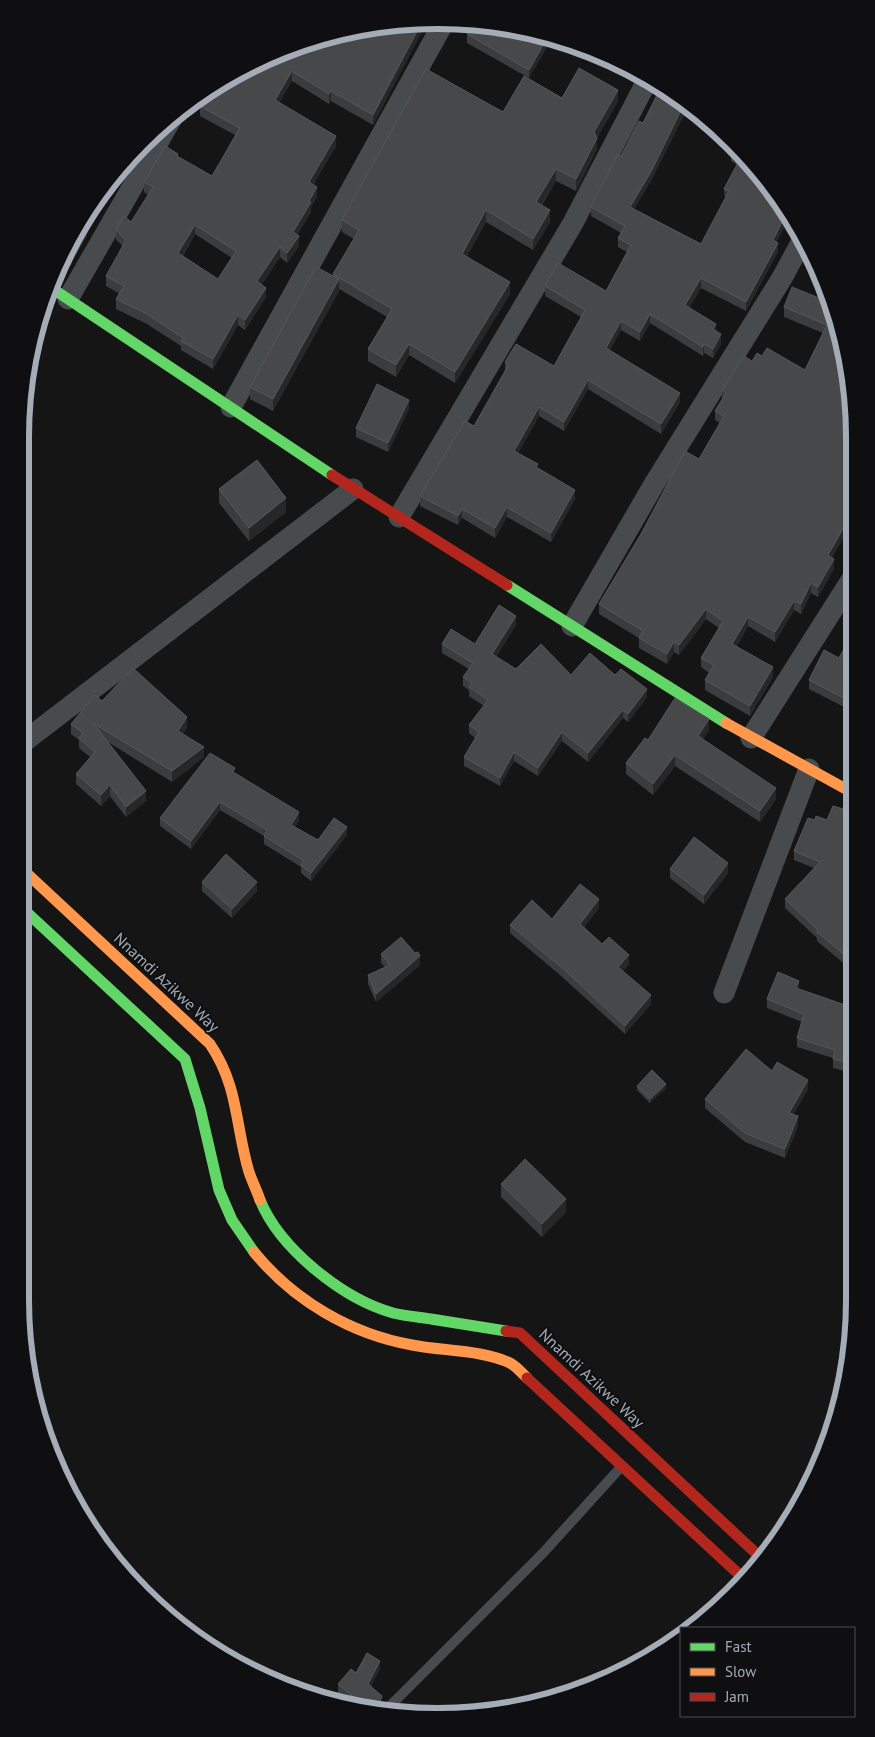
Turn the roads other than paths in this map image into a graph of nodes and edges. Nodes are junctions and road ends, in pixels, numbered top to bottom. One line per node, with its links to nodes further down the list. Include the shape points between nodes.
1 (440, 29): 7 (street)
2 (645, 86): 9 (street, via 573,223)
3 (162, 136): 6 (street)
4 (799, 247): 11 (street)
5 (56, 291): 6 (main road)
6 (68, 299): 7 (main road)
7 (231, 407): 8 (main road)
8 (354, 488): 9 (main road); 12 (street)
9 (400, 517): 11 (main road)
10 (846, 588): 13 (street)
11 (572, 626): 13 (main road)
12 (29, 737)
13 (751, 738): 14 (main road)
14 (809, 769): 15 (main road); 18 (street)
15 (846, 789)
16 (29, 875): 20 (main road, Nnamdi Azikwe Way, via 210,1044 230,1081 250,1172 265,1212 316,1271 353,1296 394,1313 520,1333)
17 (29, 914): 19 (main road, via 185,1059 194,1082 220,1193 239,1234 264,1266 295,1295 334,1320 382,1338 511,1363)
18 (724, 993)
19 (622, 1466): 21 (main road); 22 (lane, via 544,1553)
20 (757, 1554)
21 (740, 1575)
22 (391, 1705)

